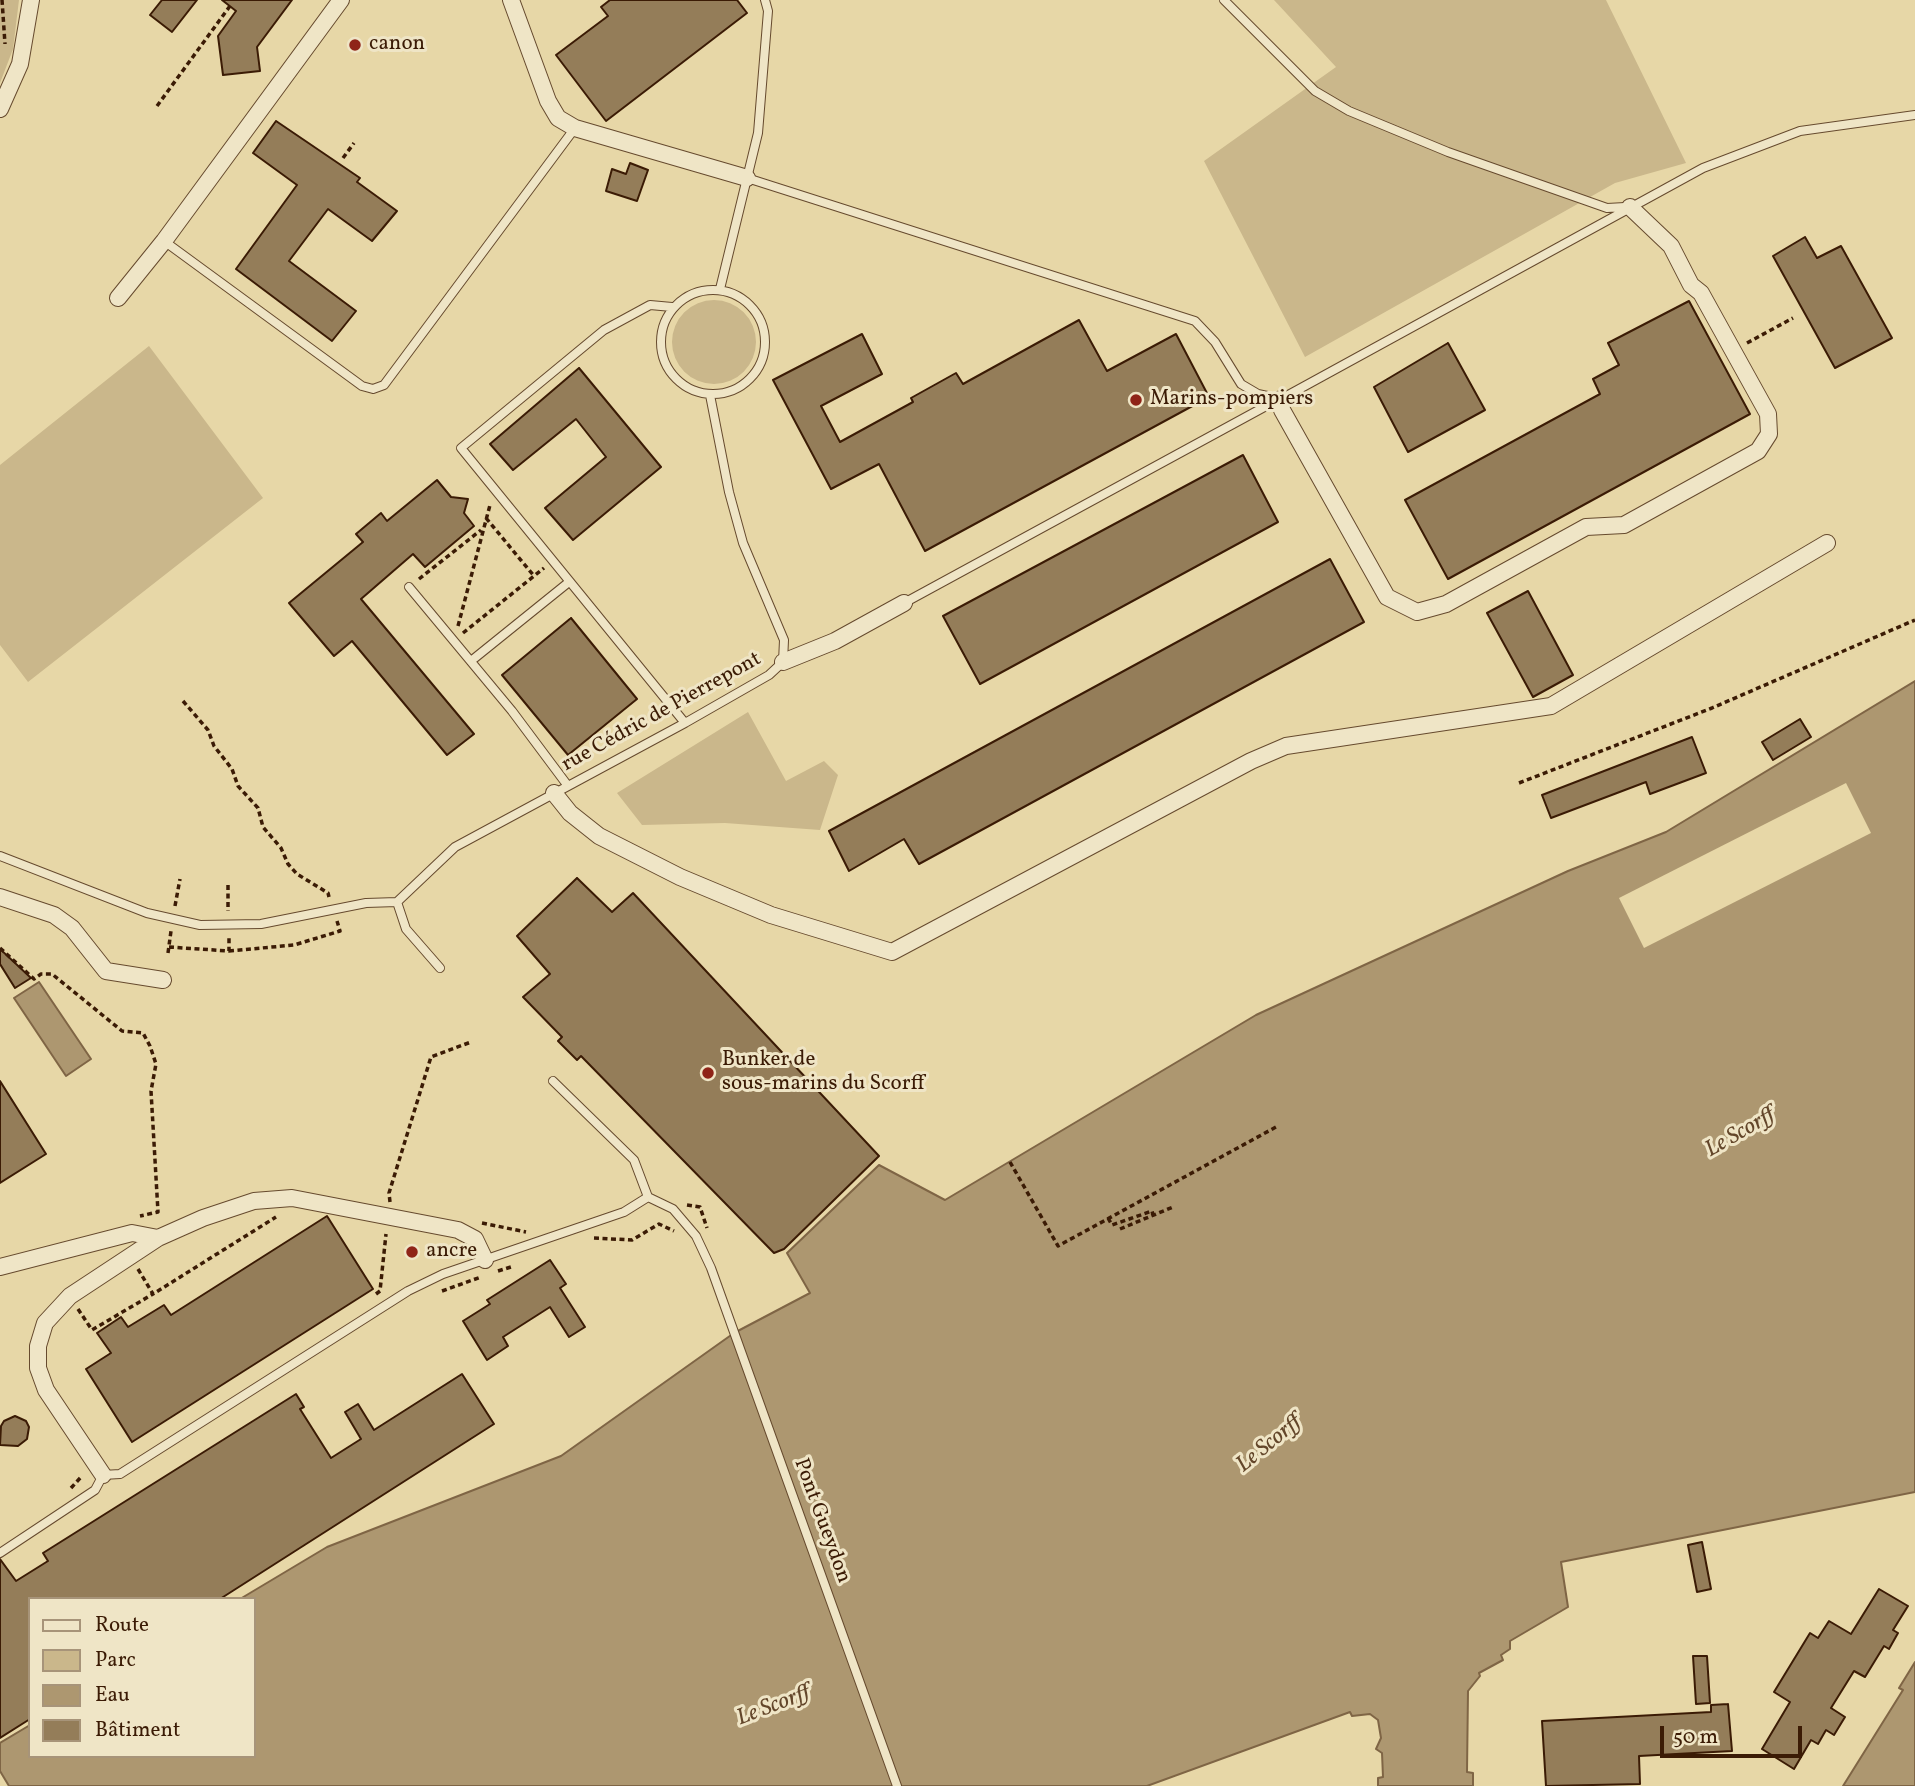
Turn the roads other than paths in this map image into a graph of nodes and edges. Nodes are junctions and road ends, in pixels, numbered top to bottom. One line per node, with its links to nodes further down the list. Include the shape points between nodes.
1 (31, 0): 6 (street, via 20,65)
2 (341, 0): 11 (street)
3 (511, 0): 8 (street, via 548,101 558,118)
4 (765, 0): 9 (lane, via 768,11 758,133)
5 (1224, 0): 10 (lane, via 1315,91 1349,111 1606,208)
6 (0, 109)
7 (1915, 115): 10 (lane, via 1800,131 1703,167)
8 (575, 128): 9 (street); 11 (lane, via 384,385 373,389 362,386)
9 (747, 178): 12 (lane); 16 (lane, via 1195,321 1215,342 1241,384)
10 (1630, 207): 16 (lane); 16 (street, via 1671,246 1768,414 1769,434 1758,451 1623,525 1586,527 1446,604 1417,612 1387,597 1294,433)
11 (164, 241): 13 (street)
12 (720, 289): 14 (lane, via 694,293); 15 (lane, via 736,294 761,319 764,354 745,383 730,392)
13 (118, 298)
14 (672, 307): 15 (lane, via 662,330 662,356 681,384); 18 (lane, via 650,305 604,330 460,448)
15 (710, 395): 22 (lane, rue Cédric de Pierrepont, via 732,505 783,640)
16 (1281, 399): 20 (lane)
17 (1827, 543): 24 (street, via 1551,706 1286,746 892,952 771,915 680,877 599,836 570,813)
18 (569, 582): 21 (lane); 23 (lane)
19 (409, 587): 21 (lane)
20 (904, 603): 22 (street, via 835,641)
21 (471, 661): 24 (lane)
22 (783, 662): 23 (lane, rue Cédric de Pierrepont, via 769,675)
23 (685, 723): 24 (lane, rue Cédric de Pierrepont)
24 (561, 789): 27 (lane, rue Cédric de Pierrepont, via 455,847)
25 (0, 856): 27 (lane, via 172,921 201,925 261,924 366,903)
26 (0, 897): 29 (street, via 54,915 72,928 106,971)
27 (397, 902): 28 (lane, via 406,929)
28 (440, 968)
29 (163, 980)
30 (553, 1081): 31 (lane, via 634,1160)
31 (648, 1197): 33 (lane, via 624,1212); 37 (lane, Pont Gueydon, via 673,1209 696,1236 711,1268)
32 (158, 1238): 33 (street, via 254,1201 292,1198 389,1210 458,1230 475,1239); 34 (street, via 132,1233); 35 (street, via 70,1296 45,1323 38,1346 38,1368 46,1390)
33 (485, 1260): 35 (lane, via 408,1291 120,1474)
34 (0, 1267)
35 (103, 1475): 36 (lane, via 95,1490)
36 (0, 1553)
37 (897, 1786)

